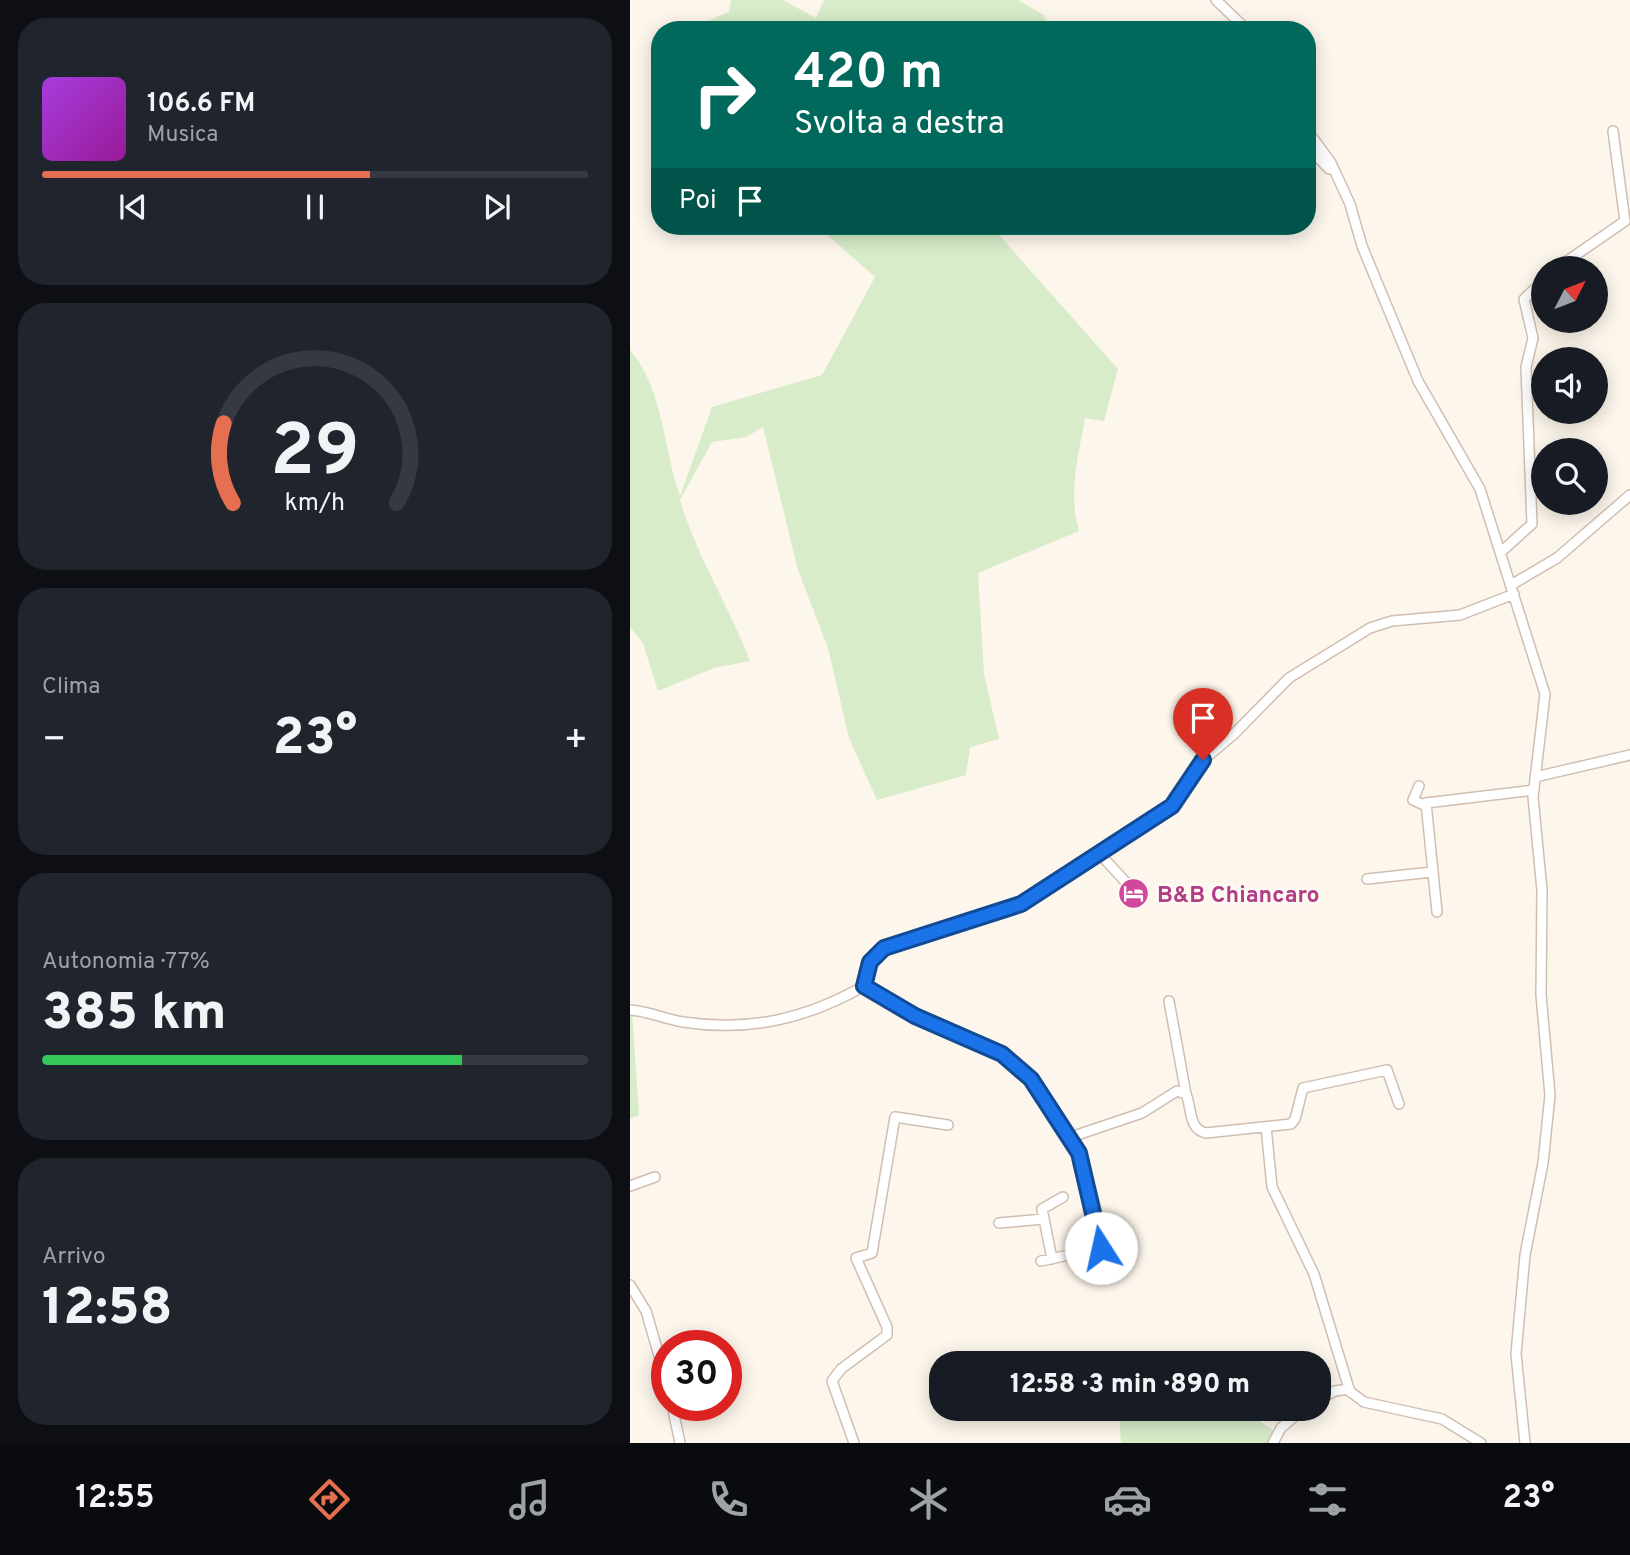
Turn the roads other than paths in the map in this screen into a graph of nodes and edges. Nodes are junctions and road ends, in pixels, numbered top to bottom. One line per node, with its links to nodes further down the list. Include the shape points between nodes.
1 (1216, 0): 2 (street)
2 (1238, 21)
3 (1613, 131): 7 (street, via 1625,220)
4 (1316, 142): 6 (street)
5 (1316, 156): 6 (street)
6 (1340, 184): 12 (street, via 1418,381 1475,479)
7 (1571, 256)
8 (1531, 292): 9 (street, via 1524,299)
9 (1531, 329)
10 (1532, 333): 12 (street, via 1526,366 1532,524)
11 (1630, 495): 13 (street)
12 (1502, 552): 13 (street)
13 (1513, 589): 15 (street, via 1545,694); 19 (street, via 1460,615 1379,625 1314,662 1289,678 1203,760 1172,806)
14 (1630, 755): 15 (street)
15 (1535, 777): 17 (street)
16 (1419, 786): 18 (street, via 1413,800)
17 (1534, 790): 18 (street, via 1427,801); 45 (street, via 1542,890 1541,995 1550,1095 1543,1163 1525,1255 1516,1354)
18 (1424, 805): 20 (street)
19 (1099, 853): 22 (street); 24 (street, via 1017,906 884,948 870,962)
20 (1432, 872): 21 (street); 23 (street)
21 (1367, 879)
22 (1133, 890)
23 (1437, 912)
24 (864, 986): 26 (street, via 799,1017 748,1026 686,1023); 31 (street, via 915,1016 1002,1054 1031,1079)
25 (1169, 1000): 27 (street)
26 (630, 1010)
27 (1186, 1094): 30 (street, via 1193,1123 1202,1133); 31 (street, via 1177,1091 1142,1113)
28 (1399, 1104): 30 (street, via 1387,1070 1303,1088 1294,1123)
29 (948, 1125): 47 (street, via 895,1117 872,1253 856,1258 887,1335 841,1368 832,1381)
30 (1266, 1127): 41 (street, via 1272,1187 1314,1275)
31 (1071, 1137): 37 (street, via 1079,1153 1101,1248)
32 (655, 1177): 33 (street)
33 (630, 1186)
34 (1063, 1198): 35 (street, via 1045,1204)
35 (1044, 1219): 36 (street); 37 (street)
36 (999, 1223)
37 (1052, 1259): 38 (street)
38 (1041, 1261)
39 (630, 1285): 40 (street)
40 (652, 1330)
41 (1350, 1391): 42 (street); 49 (street, via 1364,1402 1442,1419)
42 (1331, 1393)
43 (675, 1421): 46 (street)
44 (1289, 1421): 48 (street)
45 (1523, 1441)
46 (680, 1443)
47 (855, 1443)
48 (1273, 1443)
49 (1481, 1443)

